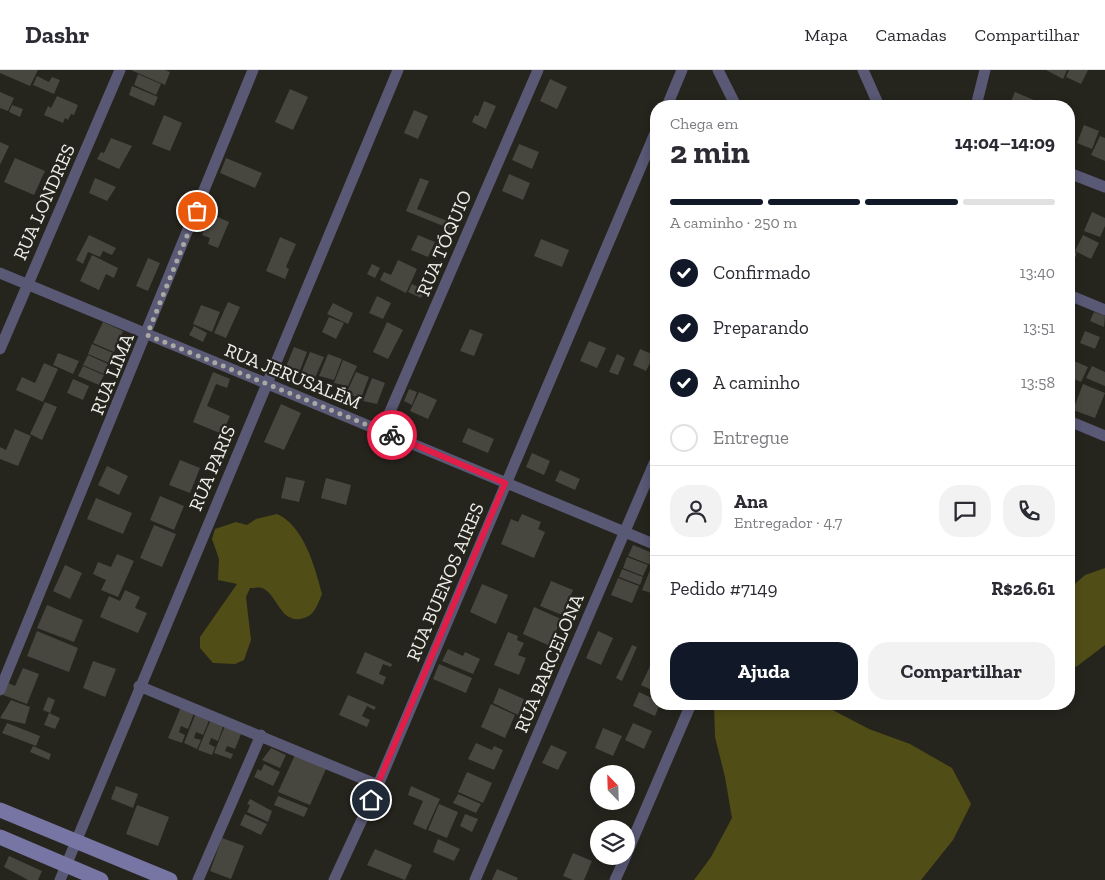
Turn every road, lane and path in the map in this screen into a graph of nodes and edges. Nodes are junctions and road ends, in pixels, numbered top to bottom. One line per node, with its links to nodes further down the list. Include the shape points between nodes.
1 (120, 70): 17 (street, RUA LONDRES)
2 (253, 70): 20 (street, RUA LIMA)
3 (398, 70): 22 (street, RUA PARIS)
4 (538, 70): 24 (street, RUA TÓQUIO)
5 (682, 70): 9 (street)
6 (718, 70): 10 (street)
7 (863, 70): 11 (street)
8 (985, 70): 12 (street)
9 (670, 100)
10 (733, 100)
11 (876, 100)
12 (978, 100)
13 (650, 145): 27 (street, RUA BUENOS AIRES)
14 (1075, 175): 15 (street)
15 (1105, 187)
16 (0, 273): 17 (street, RUA JERUSALÉM)
17 (27, 284): 20 (street, RUA JERUSALÉM); 21 (street, RUA LONDRES)
18 (1075, 298): 19 (street)
19 (1105, 310)
20 (147, 335): 22 (street, RUA JERUSALÉM); 31 (street, RUA LIMA)
21 (0, 349)
22 (266, 385): 24 (street, RUA JERUSALÉM); 30 (street, RUA PARIS)
23 (1075, 424): 25 (street)
24 (382, 430): 27 (street, RUA JERUSALÉM)
25 (1105, 436)
26 (650, 473): 28 (street, RUA BARCELONA)
27 (505, 483): 28 (street, RUA JERUSALÉM); 34 (street, RUA BUENOS AIRES)
28 (624, 532): 29 (street, RUA JERUSALÉM); 46 (street, RUA BARCELONA)
29 (650, 543)
30 (139, 686): 33 (street); 38 (street, RUA PARIS)
31 (0, 690)
32 (688, 710): 36 (street)
33 (261, 735): 34 (street); 44 (street)
34 (378, 785): 45 (street, RUA BUENOS AIRES)
35 (0, 810): 38 (main road)
36 (635, 834)
37 (0, 838): 40 (main road)
38 (76, 841): 40 (street, RUA PARIS); 43 (main road)
39 (622, 865): 47 (street)
40 (66, 866): 41 (street, RUA PARIS); 42 (main road)
41 (60, 880)
42 (101, 880)
43 (170, 880)
44 (198, 880)
45 (334, 880)
46 (475, 880)
47 (615, 880)

